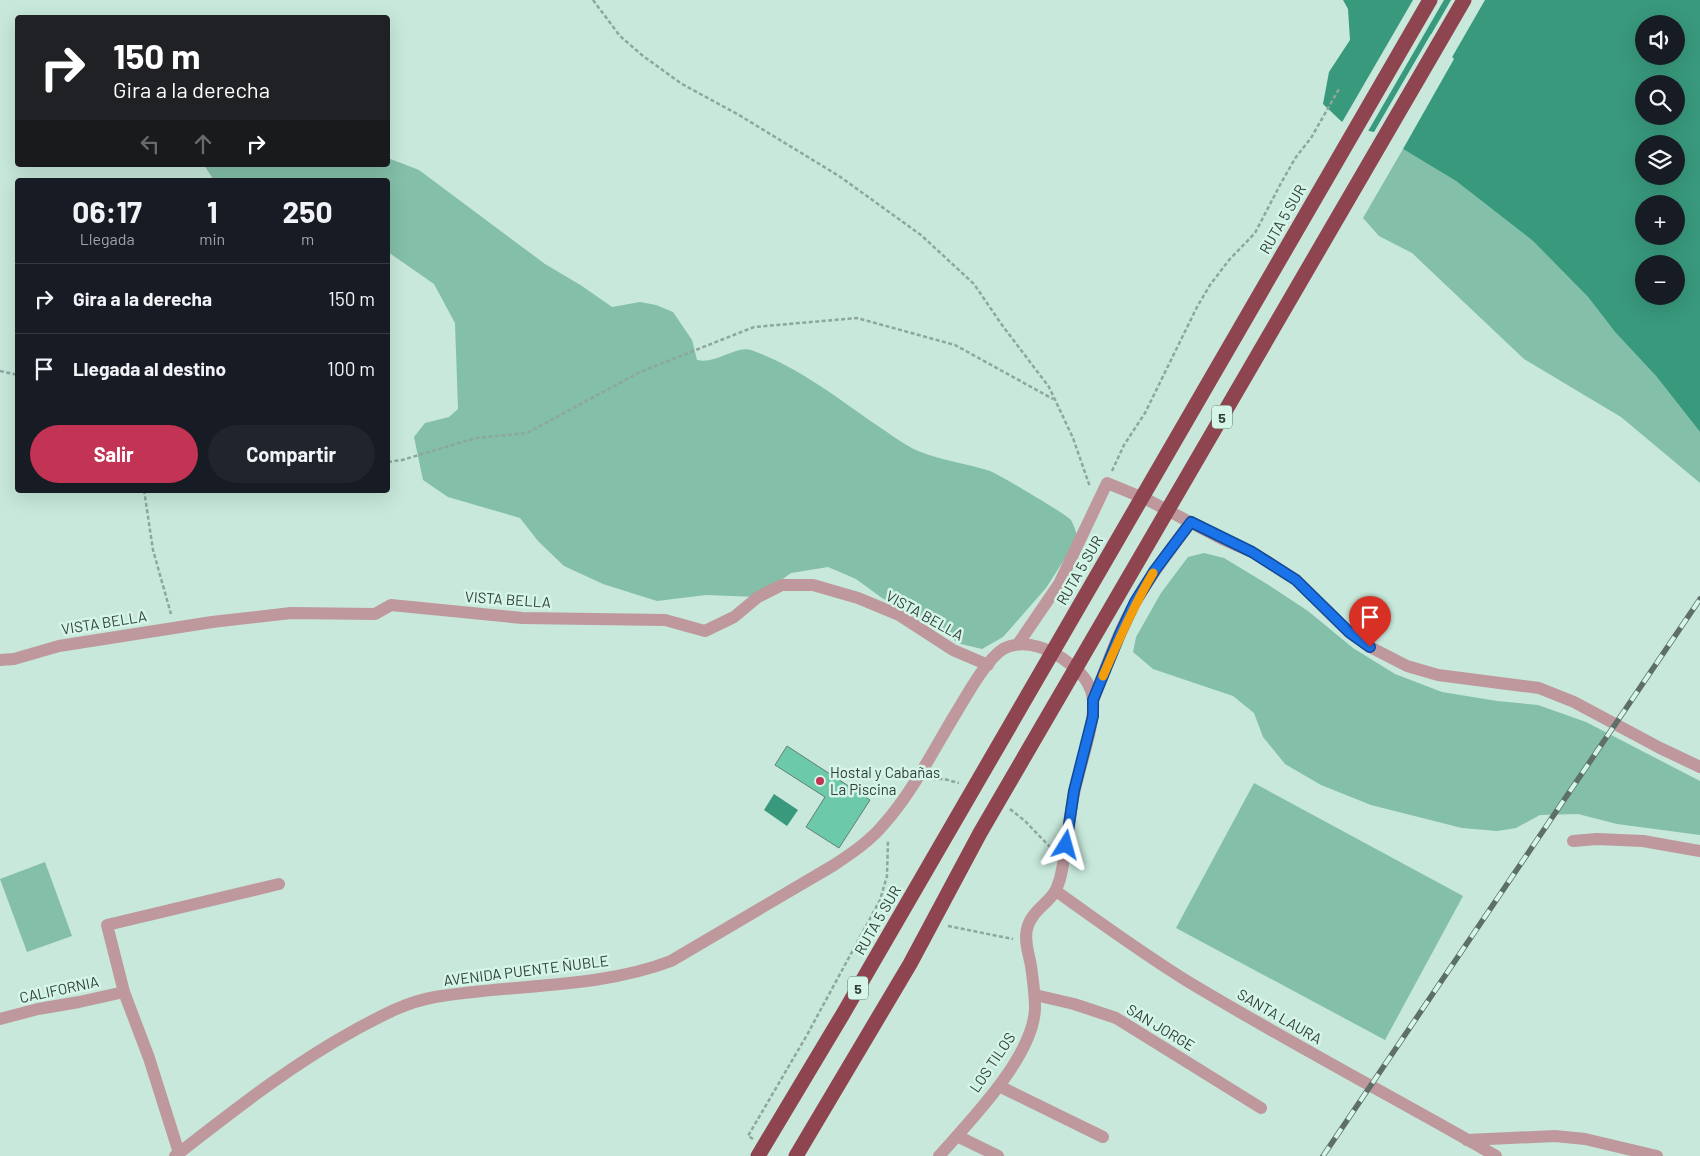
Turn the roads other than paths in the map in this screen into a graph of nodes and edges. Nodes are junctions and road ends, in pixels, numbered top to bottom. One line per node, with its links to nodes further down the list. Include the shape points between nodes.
1 (1430, 0): 22 (highway, RUTA 5 SUR / 5)
2 (1464, 0): 23 (highway, 5, via 980,833 910,964)
3 (1191, 522): 4 (street, via 1107,482 1059,584); 7 (street, via 1135,602); 8 (street, via 1252,552 1296,580 1349,632 1407,666 1438,674 1540,688)
4 (1018, 644): 6 (street, AVENIDA PUENTE ÑUBLE, via 1003,650); 7 (street, via 1036,646 1066,660 1081,673 1090,687)
5 (0, 660): 6 (street, VISTA BELLA, via 59,646 174,628 291,613 375,614 391,606 522,618 665,620 705,631 734,617 758,597 782,585 813,585 858,598 899,615 953,650)
6 (988, 665): 21 (street, AVENIDA PUENTE ÑUBLE, via 884,824 858,849 834,865 670,961 654,967 614,977 435,997 394,1009 296,1066)
7 (1093, 700): 12 (street, via 1093,716 1074,791 1064,862)
8 (1700, 767)
9 (1573, 841): 10 (street, via 1635,840)
10 (1700, 851)
11 (280, 884): 13 (street, via 107,925)
12 (1056, 892): 14 (street, LOS TILOS, via 1027,927 1026,941); 20 (street, SANTA LAURA, via 1186,980)
13 (124, 992): 15 (street, CALIFORNIA, via 38,1008); 21 (street, via 152,1067)
14 (1035, 995): 16 (street, LOS TILOS, via 1032,1029); 17 (street, SAN JORGE, via 1116,1018)
15 (0, 1019)
16 (999, 1086): 18 (street, LOS TILOS); 19 (street)
17 (1261, 1108)
18 (957, 1136): 24 (street, LOS TILOS); 25 (street)
19 (1103, 1137)
20 (1467, 1140): 26 (street, SANTA LAURA); 27 (street, via 1555,1136 1585,1139)
21 (177, 1154)
22 (758, 1156)
23 (796, 1156)
24 (939, 1156)
25 (998, 1156)
26 (1496, 1156)
27 (1656, 1156)

